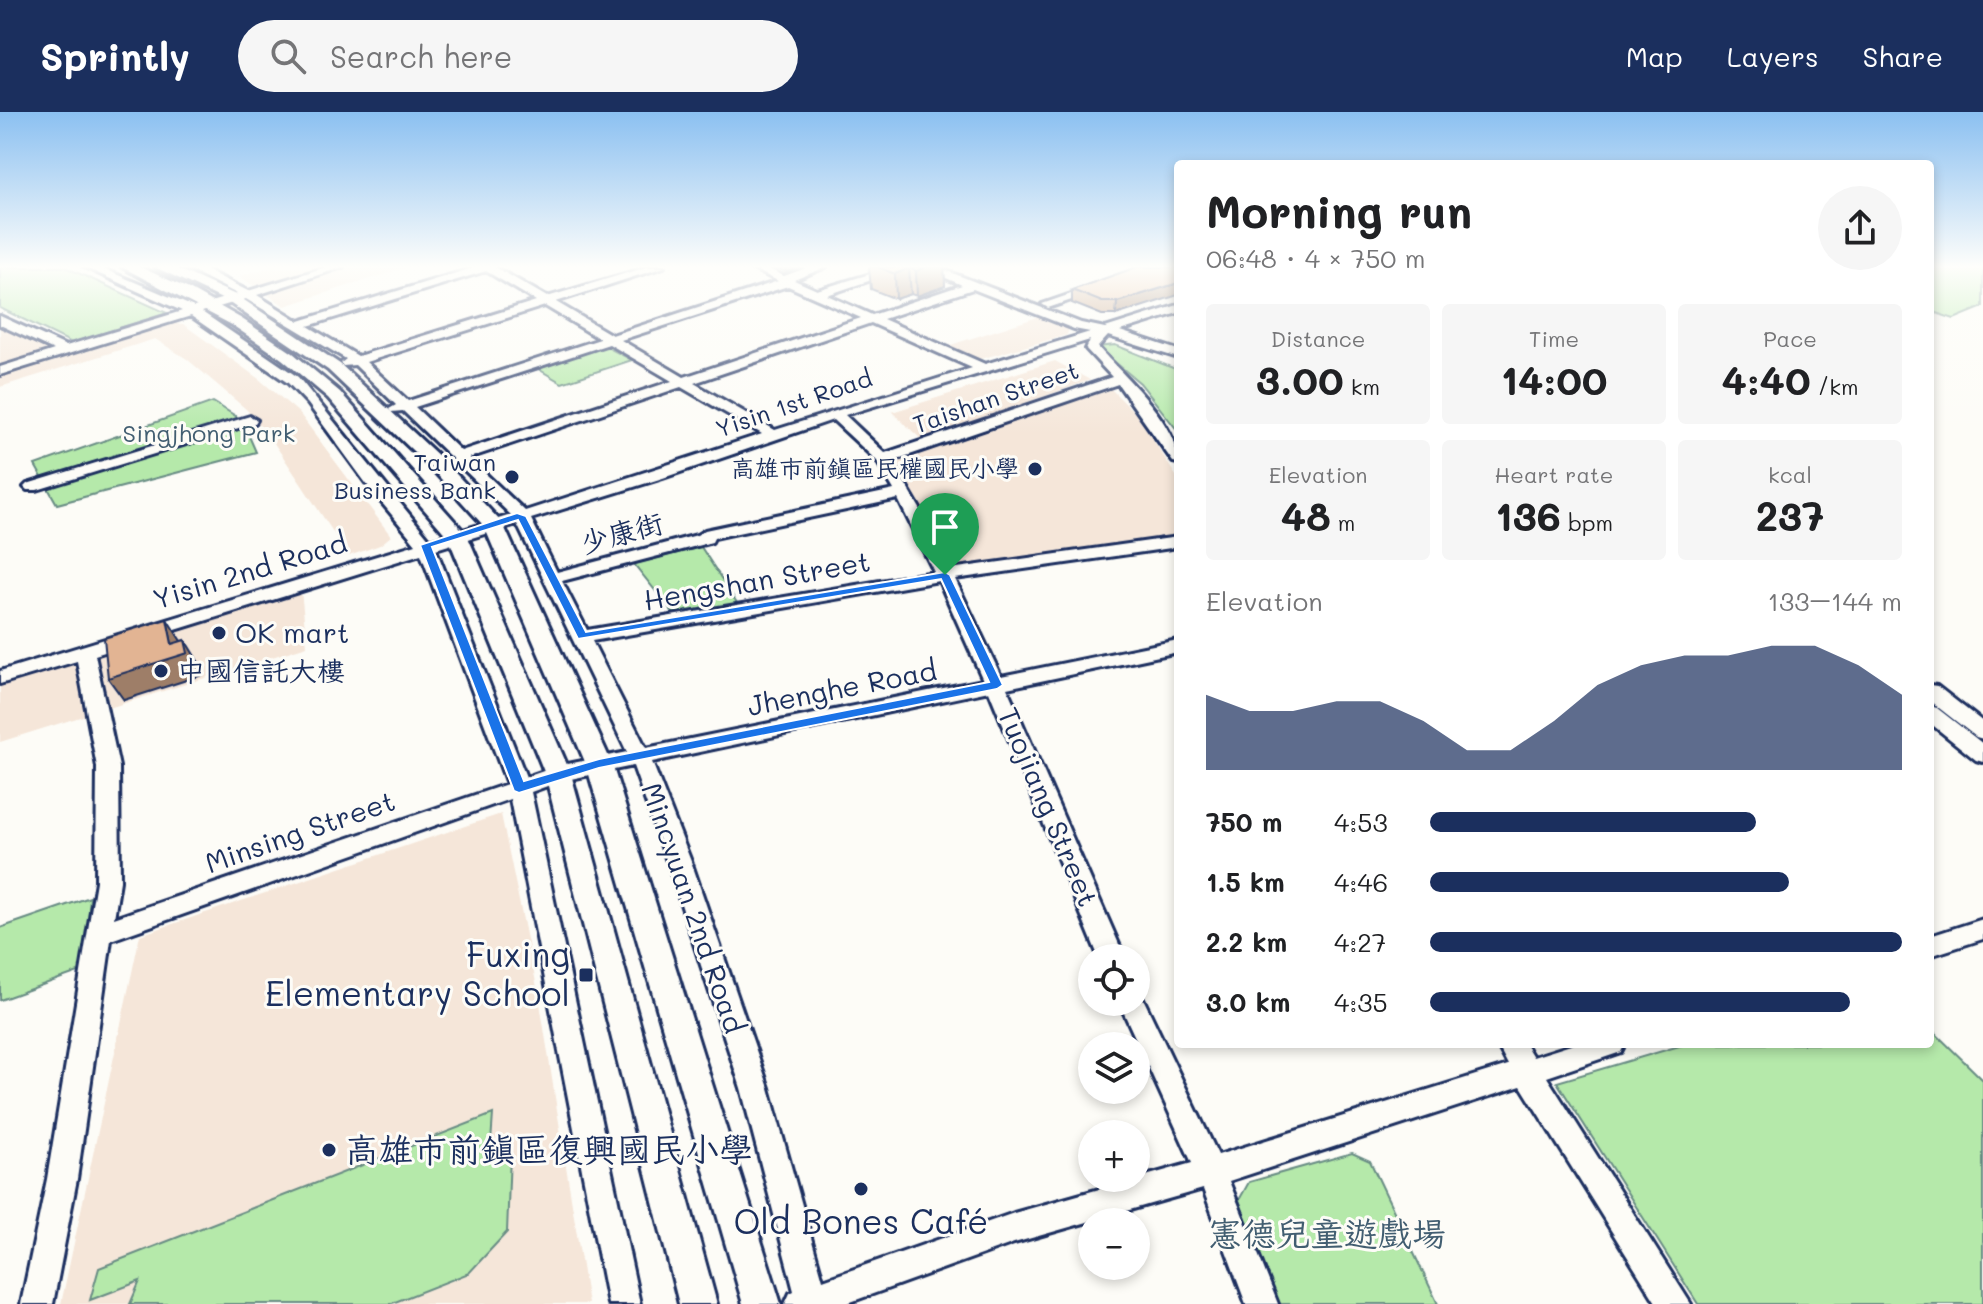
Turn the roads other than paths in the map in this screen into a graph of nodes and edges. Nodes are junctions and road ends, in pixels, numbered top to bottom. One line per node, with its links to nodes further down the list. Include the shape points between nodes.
1 (6, 323): 19 (street)
2 (156, 323): 19 (street)
3 (220, 323): 42 (street, via 313,401)
4 (226, 323): 40 (main road, via 312,375 334,395)
5 (275, 323): 23 (main road, Mincyuan 2nd Road)
6 (293, 323): 16 (street, Mincyuan 2nd Road)
7 (306, 323): 16 (street)
8 (478, 323): 21 (street)
9 (582, 323): 18 (street)
10 (663, 323): 18 (street)
11 (861, 323): 27 (street)
12 (880, 323): 24 (street)
13 (1069, 323): 17 (street)
14 (1088, 323): 17 (street)
15 (1133, 323): 17 (street, Yisin 1st Road)
16 (298, 325): 21 (street, Mincyuan 2nd Road)
17 (1106, 331): 20 (street); 22 (street); 24 (street, Yisin 1st Road); 26 (street, via 1091,346)
18 (611, 340): 27 (street); 28 (street)
19 (66, 351): 25 (street)
20 (1174, 353)
21 (358, 361): 23 (street); 28 (street, Mincyuan 2nd Road)
22 (1174, 362)
23 (334, 367): 29 (main road, Mincyuan 2nd Road)
24 (985, 369): 30 (street, Yisin 1st Road)
25 (0, 371)
26 (1123, 378): 33 (street); 35 (street, Taishan Street)
27 (683, 382): 32 (street); 34 (street)
28 (406, 406): 29 (street); 34 (street, Mincyuan 2nd Road)
29 (382, 413): 39 (main road, Mincyuan 2nd Road)
30 (835, 414): 32 (street, Yisin 1st Road); 35 (street, Tuojiang Street)
31 (250, 420): 36 (street)
32 (775, 436): 38 (street, Yisin 1st Road)
33 (1174, 452)
34 (460, 456): 38 (street, Mincyuan 2nd Road)
35 (883, 459): 37 (street, Tuojiang Street)
36 (32, 487)
37 (904, 493): 43 (street, Tuojiang Street); 44 (street, 少康街, via 706,536)
38 (521, 516): 39 (street, Yisin 1st Road); 44 (street, Mincyuan 2nd Road)
39 (493, 524): 40 (street, Yisin 1st Road); 55 (main road, Mincyuan 2nd Road)
40 (457, 535): 42 (street, Yisin 1st Road); 56 (main road)
41 (1174, 543): 43 (street, Hengshan Street)
42 (426, 545): 47 (street, Yisin 2nd Road); 57 (street)
43 (945, 575): 45 (street, Hengshan Street); 49 (street, Tuojiang Street)
44 (551, 579): 45 (street, Mincyuan 2nd Road)
45 (582, 637): 54 (street, Mincyuan 2nd Road)
46 (1174, 647): 49 (street, Jhenghe Road)
47 (85, 652): 48 (street, Yisin 2nd Road); 59 (street, via 108,767 108,881)
48 (0, 678)
49 (997, 685): 54 (street, Jhenghe Road); 60 (street, Tuojiang Street)
50 (1934, 694): 52 (street)
51 (1934, 716): 53 (street)
52 (1983, 732)
53 (1983, 755)
54 (640, 757): 55 (street, Jhenghe Road); 67 (street, Mincyuan 2nd Road, via 755,1088)
55 (599, 764): 56 (street, Jhenghe Road); 71 (main road, Mincyuan 2nd Road)
56 (558, 774): 57 (street, Jhenghe Road); 70 (main road)
57 (519, 788): 59 (street, Minsing Street); 69 (street)
58 (1983, 929): 61 (street)
59 (101, 933): 68 (street)
60 (1106, 944)
61 (1934, 945)
62 (1139, 1016): 66 (street)
63 (1512, 1048): 65 (street)
64 (1599, 1048): 65 (street)
65 (1525, 1071): 66 (street); 73 (street)
66 (1211, 1172): 67 (street, via 1014,1228); 72 (street)
67 (809, 1303)
68 (37, 1304)
69 (624, 1304)
70 (698, 1304)
71 (762, 1304)
72 (1262, 1304)
73 (1675, 1304)

